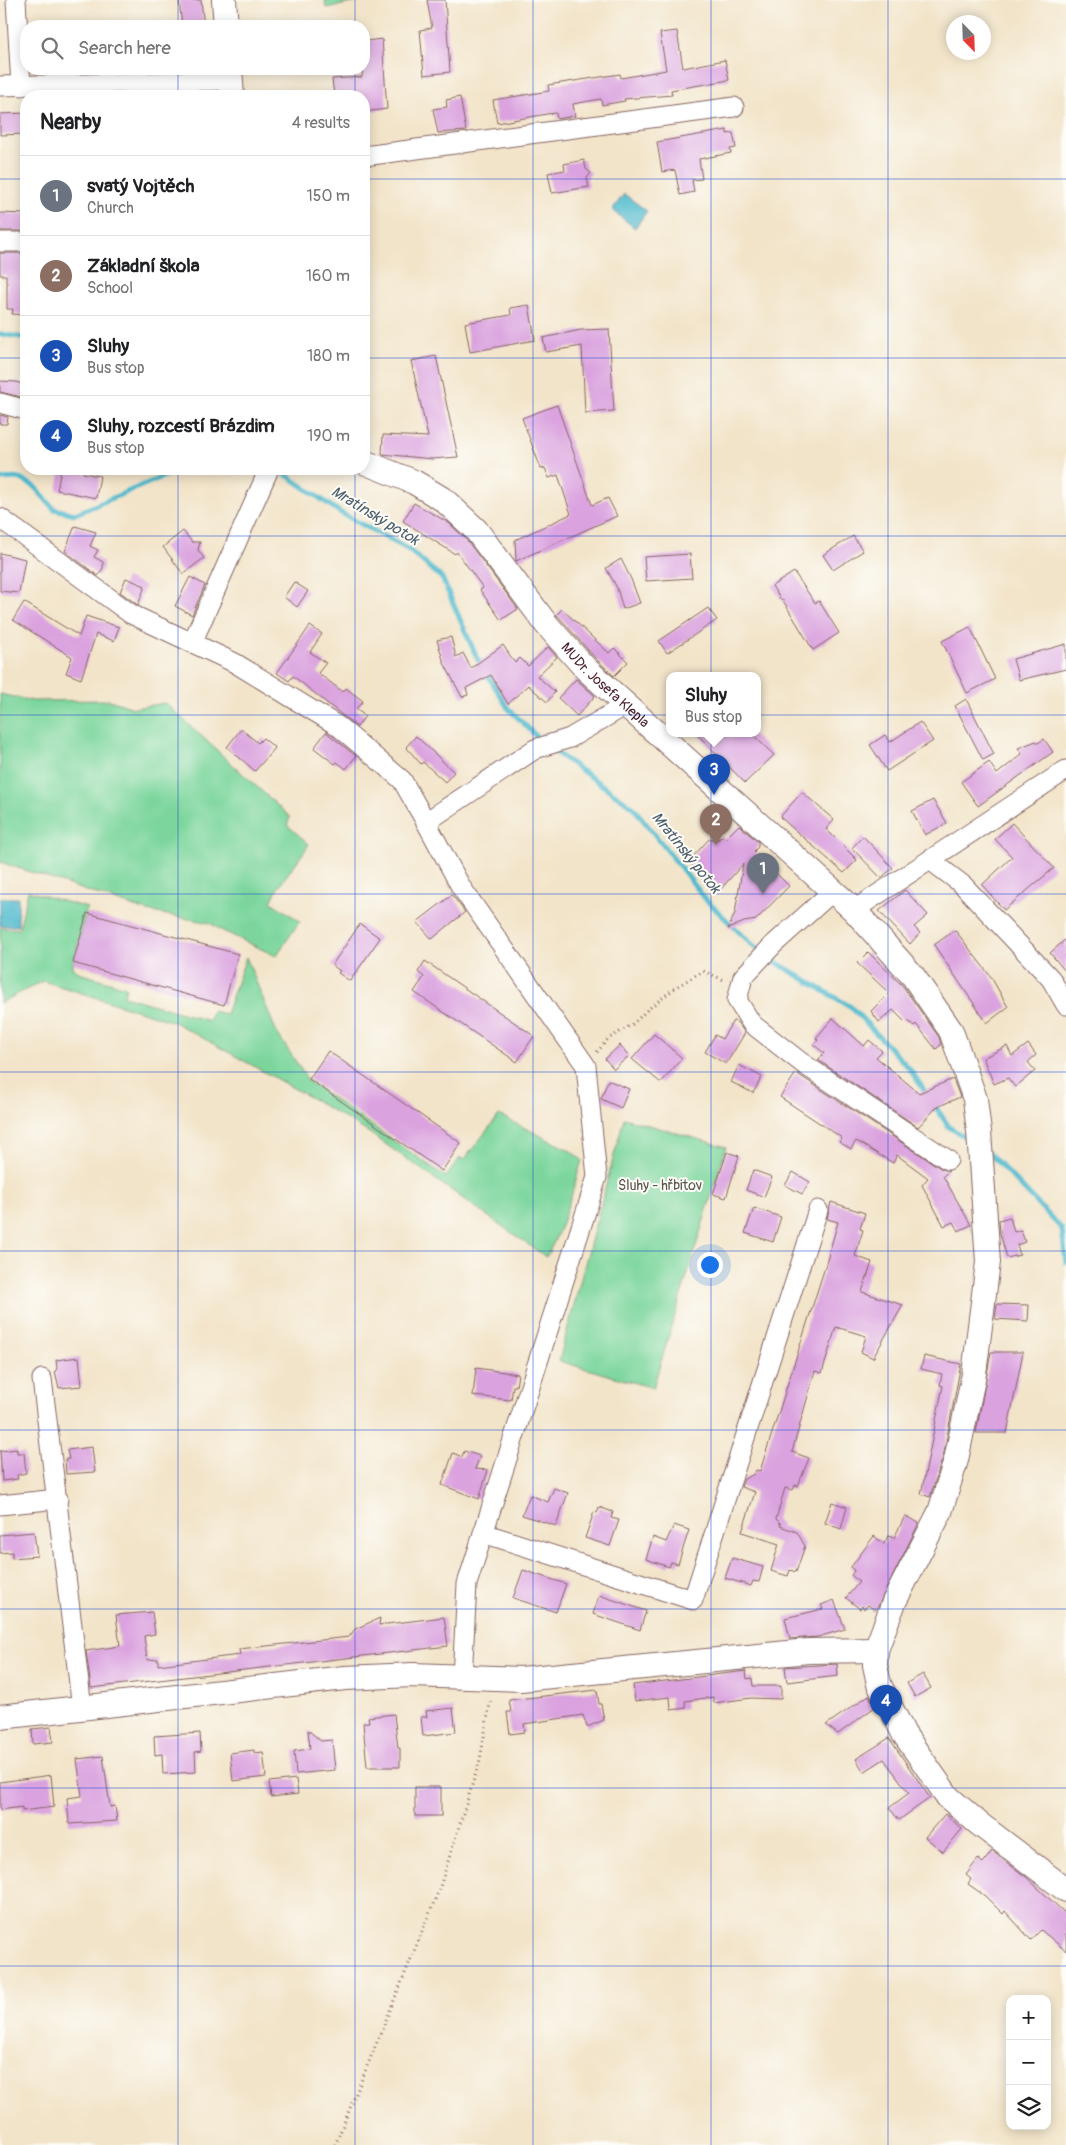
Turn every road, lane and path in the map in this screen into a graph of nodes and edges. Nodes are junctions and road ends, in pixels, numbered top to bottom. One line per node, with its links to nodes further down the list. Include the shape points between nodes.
1 (16, 0): 4 (street)
2 (224, 0): 3 (street)
3 (226, 20)
4 (20, 69)
5 (20, 75): 8 (street)
6 (231, 82): 8 (street)
7 (0, 86): 8 (street)
8 (21, 86)
9 (734, 107): 10 (street)
10 (370, 155)
11 (0, 242): 12 (street)
12 (20, 242)
13 (0, 403): 14 (street)
14 (20, 408)
15 (370, 464): 19 (street, MUDr. Josefa Klepla, via 414,482 444,500 476,530 547,625 586,669)
16 (266, 475): 18 (street)
17 (0, 518): 18 (street, via 131,614)
18 (192, 643): 21 (street, via 235,663 338,726 402,780)
19 (626, 705): 21 (street, via 570,738 535,749); 23 (street, MUDr. Josefa Klepla)
20 (1066, 770): 22 (street)
21 (426, 822): 27 (street, via 461,887)
22 (930, 860): 24 (street); 26 (street, via 963,885 997,921 1051,979)
23 (833, 891): 24 (street, MUDr. Josefa Klepla); 25 (street, via 773,945)
24 (854, 910): 34 (street, MUDr. Josefa Klepla, via 913,976 951,1031 975,1099 988,1262 974,1374 956,1460 940,1512 894,1602)
25 (743, 978): 27 (path, via 728,982 703,972 676,987 633,1024 608,1039); 28 (street, via 737,1000 752,1024 802,1063)
26 (1066, 1005)
27 (586, 1066): 33 (street, via 597,1177)
28 (948, 1160)
29 (818, 1210): 33 (street, via 693,1600)
30 (42, 1379): 31 (street)
31 (58, 1499): 32 (street); 37 (street)
32 (0, 1505)
33 (483, 1533): 35 (street, via 467,1584)
34 (876, 1650): 36 (street, via 808,1651); 39 (street, via 879,1684 904,1734 948,1797)
35 (462, 1678): 36 (street); 37 (street, via 413,1675 345,1678)
36 (494, 1680): 40 (path, via 480,1760 439,1890)
37 (82, 1708): 38 (street)
38 (0, 1717)
39 (1066, 1890)
40 (335, 2145)

